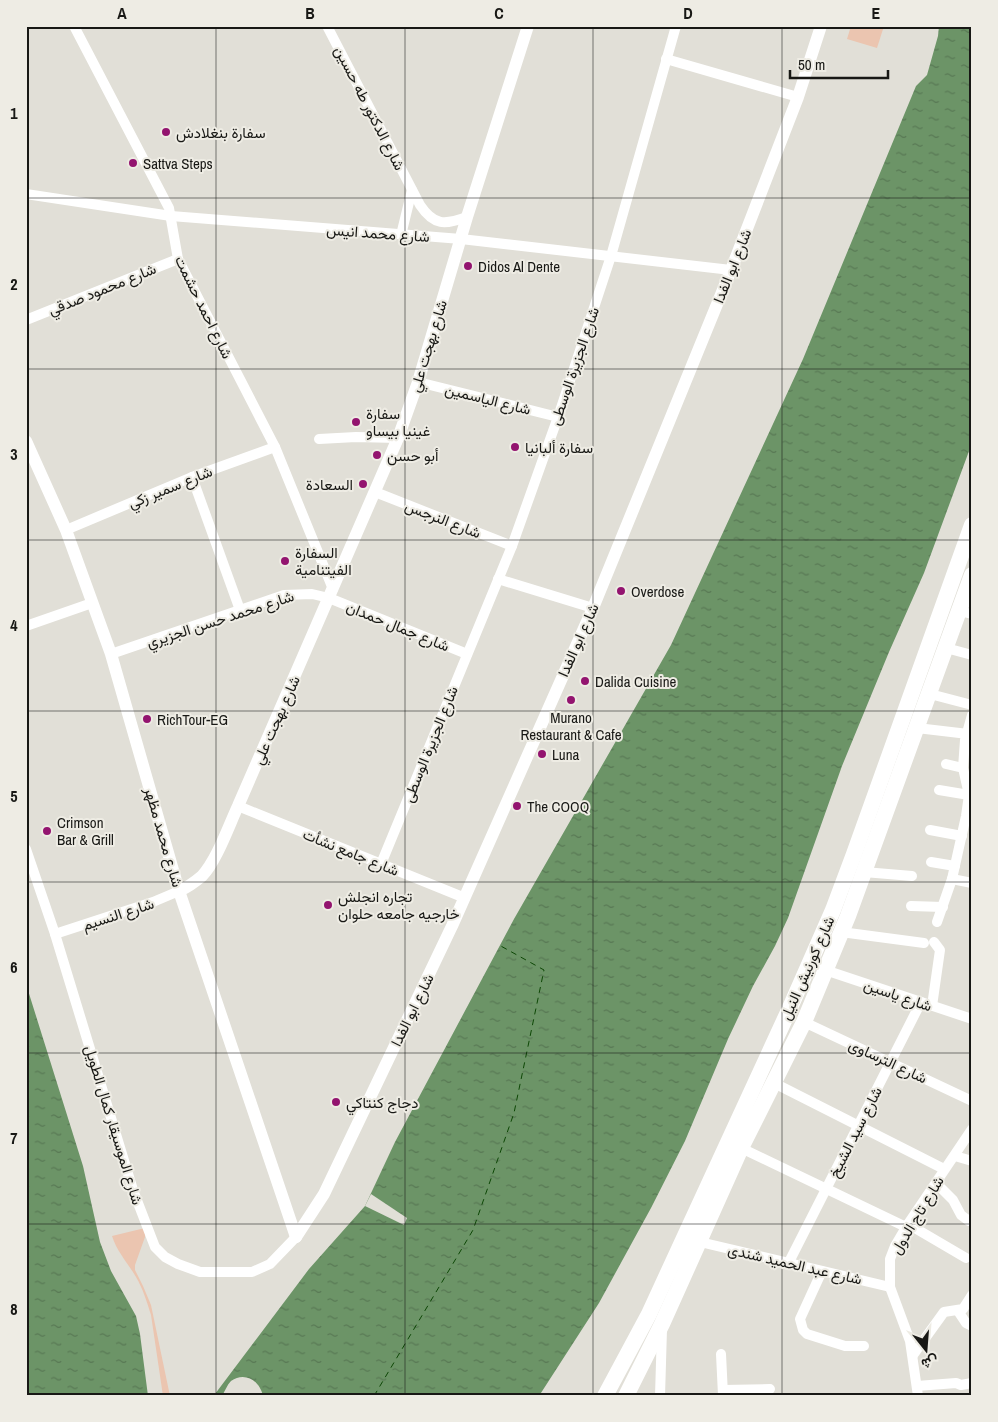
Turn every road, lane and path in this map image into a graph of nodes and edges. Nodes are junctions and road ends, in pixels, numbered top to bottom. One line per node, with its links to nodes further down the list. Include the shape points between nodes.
1 (74, 26): 10 (street, شارع احمد حشمت)
2 (327, 26): 8 (street, شارع الدكتور طه حسين)
3 (528, 26): 11 (street, شارع بهجت علي)
4 (676, 26): 6 (street, شارع الجزيرة الوسطى)
5 (821, 26): 7 (street, شارع ابو الفدا)
6 (666, 59): 7 (street); 14 (street, شارع الجزيرة الوسطى)
7 (798, 97): 16 (street, شارع ابو الفدا)
8 (412, 190): 11 (street, شارع الدكتور طه حسين, via 427,216 438,222); 12 (street)
9 (26, 194): 10 (street, شارع محمد انيس)
10 (171, 216): 12 (street, شارع محمد انيس); 15 (street, شارع احمد حشمت)
11 (467, 217): 13 (street, شارع بهجت علي)
12 (401, 235): 13 (street, شارع محمد انيس)
13 (461, 239): 14 (street, شارع محمد انيس); 18 (street, شارع بهجت علي)
14 (612, 256): 16 (street, شارع محمد انيس); 19 (street, شارع الجزيرة الوسطى)
15 (178, 259): 17 (street, شارع محمود صدقي); 23 (street, شارع احمد حشمت)
16 (731, 270): 34 (street, شارع ابو الفدا)
17 (26, 320)
18 (418, 382): 19 (street, شارع الياسمين); 20 (street, شارع بهجت علي)
19 (558, 417): 29 (street, شارع الجزيرة الوسطى)
20 (398, 438): 21 (street); 26 (street, شارع بهجت علي)
21 (319, 439)
22 (26, 440): 24 (street, شارع محمد مظهر)
23 (275, 447): 25 (street, شارع سمير زكي); 32 (street, شارع احمد حشمت)
24 (31, 459): 28 (street, شارع محمد مظهر)
25 (192, 477): 28 (street, شارع سمير زكي); 35 (street)
26 (374, 492): 29 (street, شارع النرجس); 32 (street, شارع بهجت علي)
27 (972, 525): 106 (main road, شارع كورنيش النيل, via 833,910 649,1314)
28 (66, 530): 33 (street, شارع محمد مظهر)
29 (512, 546): 31 (street, شارع الجزيرة الوسطى)
30 (972, 575): 36 (main road, شارع كورنيش النيل)
31 (498, 579): 34 (street); 40 (street, شارع الجزيرة الوسطى)
32 (331, 594): 35 (street, شارع محمد حسن الجزيري, via 293,593); 40 (street, شارع جمال حمدان); 51 (street, شارع بهجت علي)
33 (92, 604): 37 (street); 39 (street, شارع محمد مظهر)
34 (592, 608): 63 (street, شارع ابو الفدا)
35 (240, 610): 39 (street, شارع محمد حسن الجزيري)
36 (966, 612): 38 (main road, شارع كورنيش النيل)
37 (26, 626)
38 (946, 648): 41 (street); 42 (main road, شارع كورنيش النيل)
39 (111, 654): 62 (street, شارع محمد مظهر)
40 (467, 654): 56 (street, شارع الجزيرة الوسطى)
41 (972, 655)
42 (930, 694): 43 (street); 45 (main road, شارع كورنيش النيل)
43 (972, 705)
44 (972, 715): 46 (street)
45 (917, 728): 46 (street); 58 (main road, شارع كورنيش النيل)
46 (968, 734): 48 (street)
47 (946, 764): 48 (street)
48 (963, 768): 50 (street)
49 (939, 790): 50 (street)
50 (969, 795): 53 (street)
51 (238, 806): 56 (street, شارع جامع نشأت); 62 (street, شارع بهجت علي, via 212,862 192,884)
52 (930, 830): 53 (street)
53 (962, 836): 57 (street)
54 (26, 849): 68 (street, شارع الموسيقار كمال الطويل)
55 (930, 862): 57 (street)
56 (381, 864): 63 (street, شارع جامع نشأت)
57 (955, 866): 60 (street)
58 (864, 872): 59 (street); 67 (main road, شارع كورنيش النيل)
59 (912, 876)
60 (952, 879): 61 (street); 65 (street)
61 (972, 883)
62 (180, 891): 68 (street, شارع النسيم); 89 (street, شارع محمد مظهر)
63 (465, 898): 89 (street, شارع ابو الفدا, via 324,1194)
64 (911, 906): 65 (street)
65 (943, 907): 66 (street)
66 (937, 922)
67 (841, 932): 70 (street); 71 (main road, شارع كورنيش النيل)
68 (55, 934): 89 (street, شارع الموسيقار كمال الطويل, via 133,1190 155,1247 165,1257 200,1272 252,1272 270,1264)
69 (934, 942): 73 (street, via 940,950)
70 (924, 943)
71 (825, 970): 72 (street, شارع ياسين); 75 (main road, شارع كورنيش النيل)
72 (920, 1002): 73 (street, شارع ياسين); 76 (street, شارع سيد الشيخ)
73 (932, 1006): 74 (street, شارع ياسين)
74 (972, 1019)
75 (804, 1022): 76 (street, شارع الترساوى); 77 (main road, شارع كورنيش النيل)
76 (890, 1062): 78 (street, شارع الترساوى); 79 (street, شارع سيد الشيخ)
77 (774, 1083): 79 (street); 81 (main road, شارع كورنيش النيل)
78 (972, 1100)
79 (858, 1126): 84 (street); 86 (street, شارع سيد الشيخ)
80 (972, 1129): 82 (street, شارع تاج الدول)
81 (741, 1148): 86 (street); 90 (main road, شارع كورنيش النيل)
82 (955, 1156): 83 (street); 84 (street, شارع تاج الدول)
83 (972, 1161)
84 (944, 1170): 85 (street, شارع تاج الدول)
85 (936, 1184): 87 (street, via 953,1200 961,1215); 88 (street, شارع تاج الدول)
86 (826, 1189): 88 (street); 92 (street, شارع سيد الشيخ)
87 (970, 1221)
88 (907, 1226): 91 (street); 94 (street, شارع تاج الدول, via 890,1259)
89 (296, 1237)
90 (700, 1242): 92 (street, شارع عبد الحميد شندى); 97 (main road, شارع كورنيش النيل)
91 (966, 1258)
92 (789, 1262): 93 (street, شارع عبد الحميد شندى)
93 (822, 1271): 94 (street, شارع عبد الحميد شندى); 99 (street, via 800,1319 803,1330 844,1346)
94 (890, 1287): 101 (street, شارع تاج الدول, via 904,1320)
95 (971, 1300): 96 (street)
96 (958, 1311): 98 (street); 101 (street, via 944,1312)
97 (662, 1324): 107 (main road, شارع كورنيش النيل); 108 (street)
98 (972, 1326)
99 (864, 1346)
100 (721, 1354): 105 (street)
101 (913, 1355): 104 (street, شارع تاج الدول)
102 (972, 1383): 104 (street)
103 (770, 1388): 105 (street)
104 (918, 1391)
105 (723, 1393)
106 (605, 1396)
107 (626, 1396)
108 (660, 1396)

